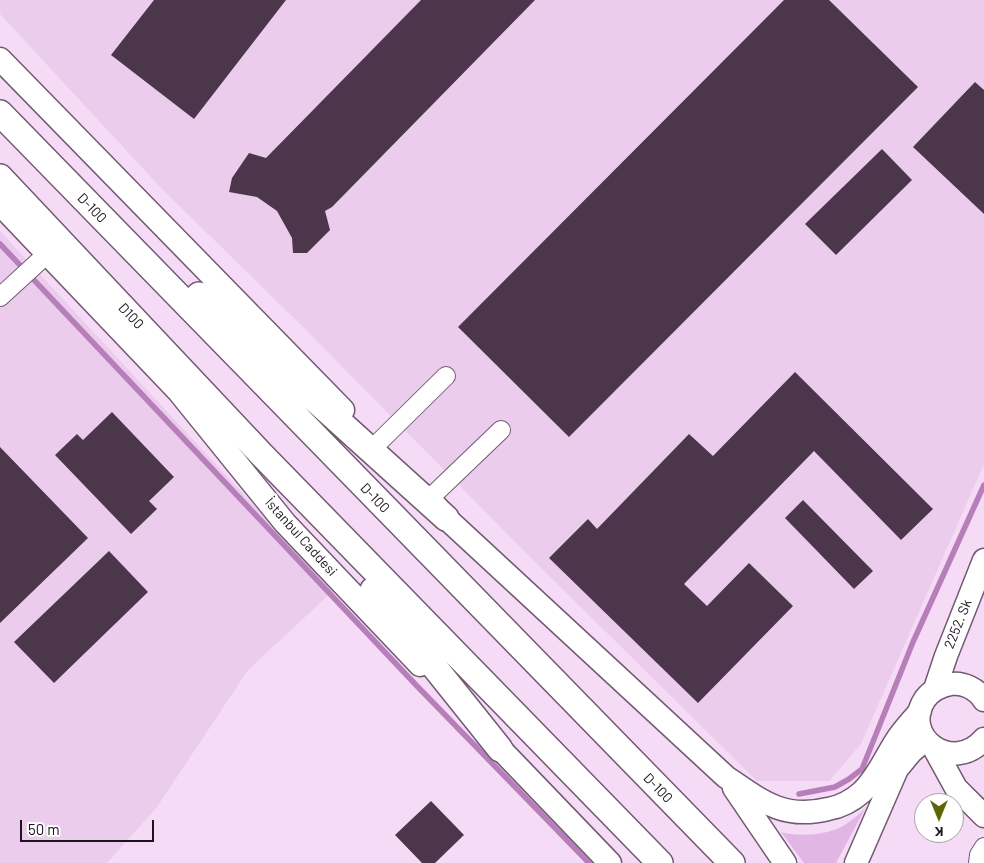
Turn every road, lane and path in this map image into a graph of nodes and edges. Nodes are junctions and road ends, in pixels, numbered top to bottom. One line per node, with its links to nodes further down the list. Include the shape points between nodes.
1 (0, 59): 10 (main road)
2 (0, 113): 3 (highway)
3 (18, 133): 13 (highway); 26 (highway, D-100 / D-100)
4 (0, 177): 11 (highway, D100 / D100)
5 (0, 204): 6 (main road, İstanbul Caddesi)
6 (42, 259): 7 (lane); 20 (main road, İstanbul Caddesi, via 179,392 285,523)
7 (0, 297)
8 (446, 376): 10 (lane)
9 (501, 430): 12 (lane)
10 (377, 444): 12 (main road)
11 (262, 455): 20 (highway); 25 (highway)
12 (429, 499): 13 (main road)
13 (446, 518): 21 (main road)
14 (984, 560): 15 (main road, 2252. Sk)
15 (935, 689): 16 (main road, via 945,685 965,685); 17 (main road, 2252. Sk)
16 (984, 700)
17 (920, 711): 19 (main road, via 921,731); 21 (main road, 2252. Sk, via 896,740 862,792 834,808 789,812 759,800)
18 (984, 739): 19 (main road, via 968,752 956,755 944,753)
19 (929, 744): 22 (main road, via 956,788); 28 (main road, via 911,752 898,769)
20 (500, 749): 24 (main road, İstanbul Caddesi)
21 (726, 777): 27 (main road)
22 (984, 816)
23 (984, 847): 29 (lane)
24 (610, 863)
25 (660, 863)
26 (732, 863)
27 (785, 863)
28 (856, 863)
29 (978, 863)

